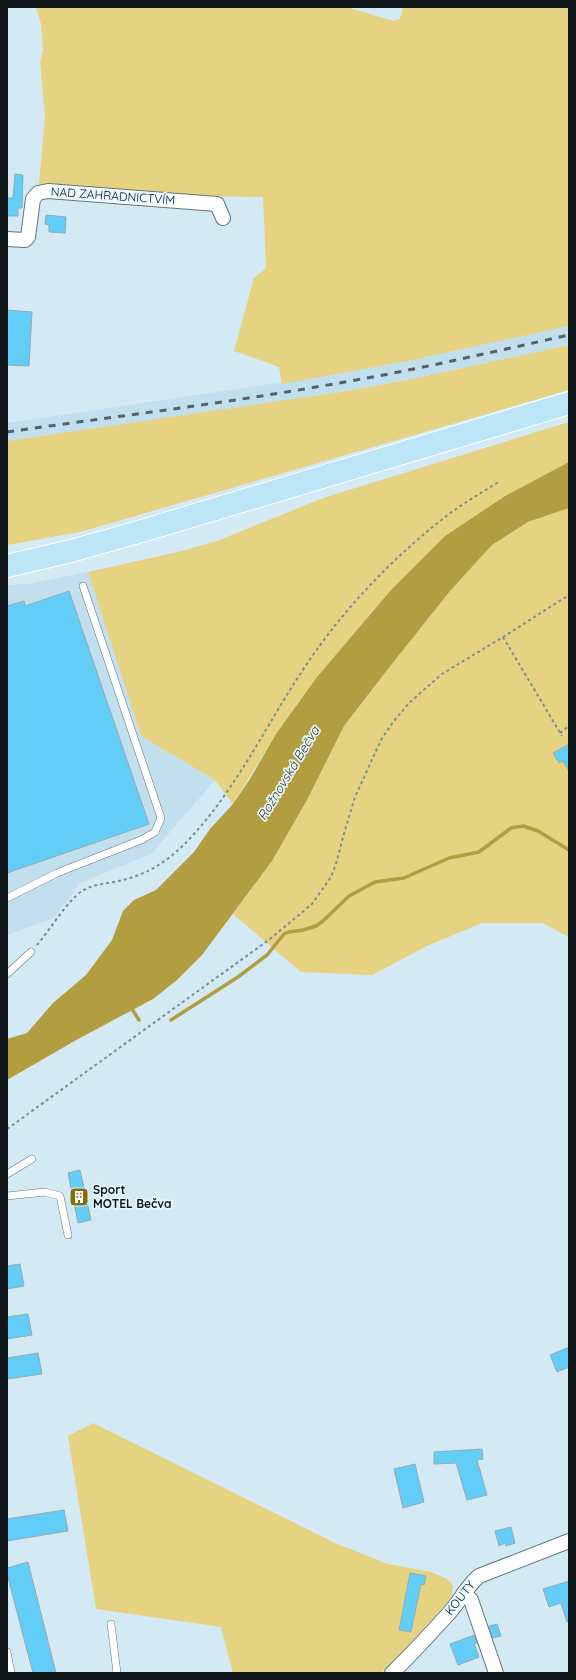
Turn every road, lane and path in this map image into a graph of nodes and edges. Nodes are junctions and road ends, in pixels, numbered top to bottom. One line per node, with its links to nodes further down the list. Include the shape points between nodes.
1 (222, 218): 2 (street, NAD ZAHRADNICTVÍM, via 217,204 48,191 38,193 33,199 28,237 25,240)
2 (7, 239)
3 (569, 403): 5 (main road, via 142,531)
4 (500, 481): 13 (path, via 449,514 414,543 382,572 349,608 313,655 222,799 193,835 159,866 140,876 97,884 82,891)
5 (9, 566)
6 (83, 586): 12 (lane, via 161,818 155,832 141,840 57,874)
7 (569, 594): 8 (path)
8 (503, 638): 10 (path); 15 (path, via 442,674 410,702 393,722 381,740 355,797 331,877 312,904 263,944)
9 (569, 726): 10 (path)
10 (560, 733): 11 (path)
11 (562, 736)
12 (7, 898)
13 (31, 952): 14 (lane)
14 (7, 974)
15 (7, 1129)
16 (32, 1159): 17 (lane)
17 (7, 1174)
18 (7, 1196): 19 (lane, via 45,1192 60,1196)
19 (68, 1236)
20 (569, 1541): 21 (street, KOUTY, via 484,1573 472,1582)
21 (464, 1594): 26 (street, KOUTY); 27 (street, via 472,1603)
22 (112, 1624): 25 (lane)
23 (7, 1652): 24 (lane)
24 (11, 1673)
25 (117, 1673)
26 (392, 1673)
27 (496, 1673)

